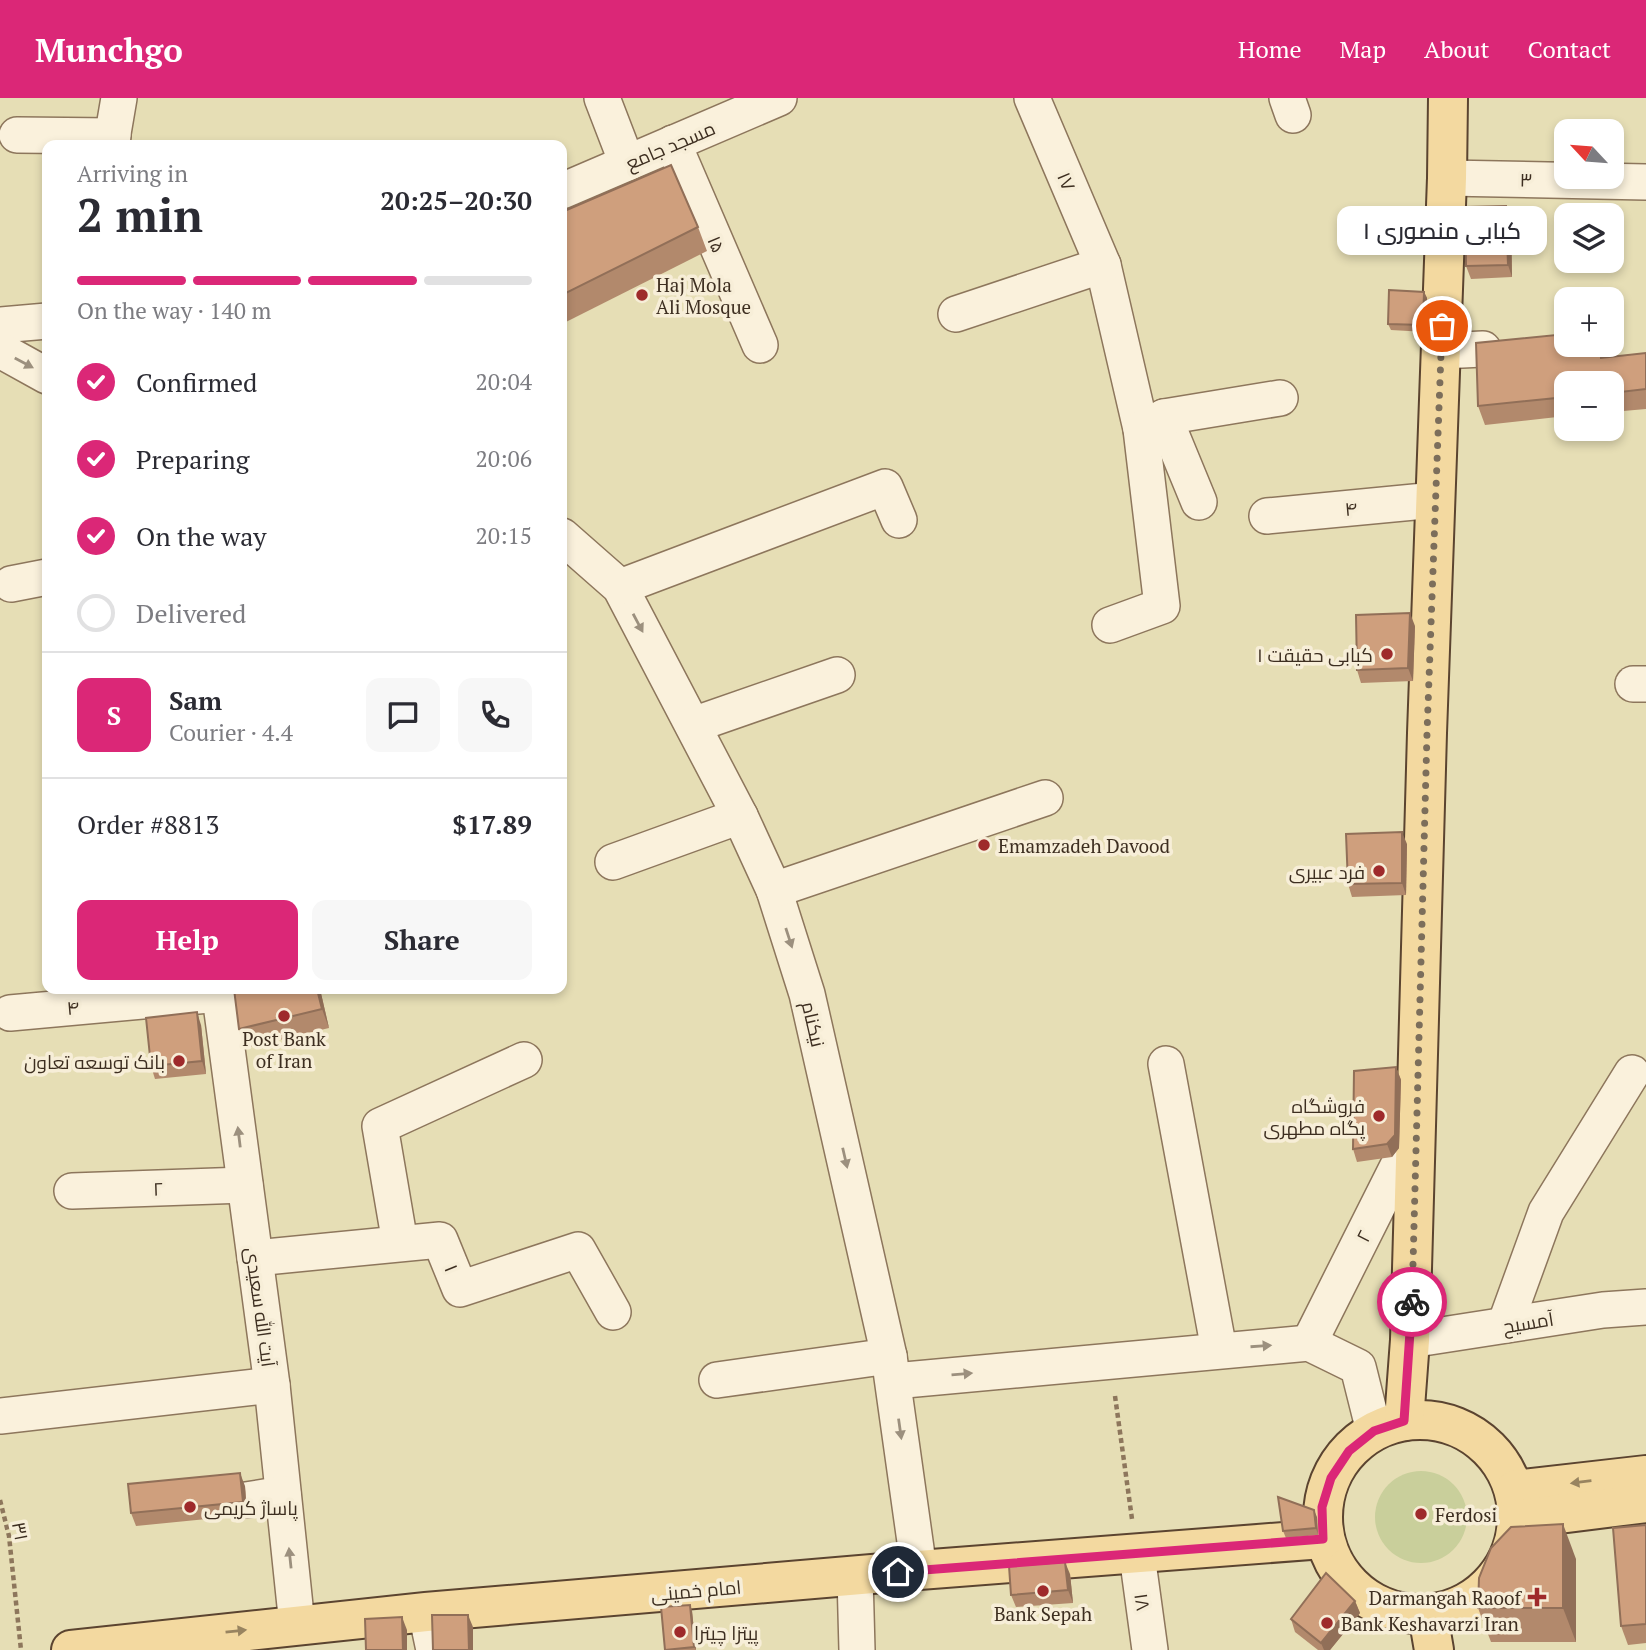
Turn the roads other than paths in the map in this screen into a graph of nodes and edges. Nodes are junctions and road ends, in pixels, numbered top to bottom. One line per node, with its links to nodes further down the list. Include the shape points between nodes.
1 (119, 98): 8 (street)
2 (602, 98): 10 (street)
3 (779, 98): 9 (street, مسجد جامع)
4 (1032, 98): 14 (street, ۱۷)
5 (1448, 98): 11 (main road)
6 (17, 135): 7 (street)
7 (96, 140)
8 (112, 140)
9 (673, 143): 10 (street, مسجد جامع); 18 (street, ۱۵)
10 (627, 163): 13 (street, مسجد جامع)
11 (1447, 178): 12 (street, ۳); 21 (main road, via 1457,248)
12 (1646, 182)
13 (567, 189)
14 (1103, 265): 15 (street); 24 (street, ۱۷)
15 (956, 314)
16 (42, 321): 17 (street)
17 (0, 325)
18 (760, 345)
19 (1483, 349): 21 (street)
20 (0, 350): 22 (street, one-way to 22)
21 (1441, 351): 25 (main road)
22 (42, 373)
23 (1280, 398): 24 (street)
24 (1153, 423): 26 (street); 33 (street, via 1162,606)
25 (1435, 500): 27 (street, ۴); 45 (main road)
26 (1199, 502)
27 (1267, 516)
28 (899, 520): 32 (street, via 885,487)
29 (567, 540): 32 (street, نیکنام)
30 (42, 578): 31 (street)
31 (11, 584)
32 (620, 587): 35 (street, نیکنام, one-way to 35)
33 (1110, 625)
34 (837, 675): 35 (street)
35 (693, 725): 37 (street, نیکنام)
36 (1045, 797): 39 (street)
37 (740, 816): 38 (street); 39 (street, نیکنام)
38 (613, 862)
39 (774, 890): 56 (street, نیکنام, one-way to 56, via 807,994)
40 (225, 999): 41 (street, ۴); 46 (street, آیت الله سعیدی, one-way to 40, via 216,1047)
41 (10, 1013)
42 (524, 1060): 48 (street, via 380,1126)
43 (1166, 1064): 55 (street)
44 (1632, 1073): 52 (street, via 1546,1212)
45 (1416, 1130): 53 (main road); 54 (street, ۲)
46 (245, 1185): 47 (street, ۲); 49 (street, آیت الله سعیدی)
47 (72, 1191)
48 (400, 1244): 49 (street, ۱); 51 (street, ۱, via 440,1240 460,1289 578,1250)
49 (255, 1258): 58 (street, آیت الله سعیدی)
50 (1646, 1307): 52 (street, آمسیح)
51 (612, 1312)
52 (1505, 1325): 53 (street, آمسیح)
53 (1410, 1340): 60 (main road)
54 (1309, 1343): 55 (street, one-way to 54); 60 (street, via 1358,1367)
55 (1219, 1350): 56 (street, one-way to 55, via 1111,1360)
56 (892, 1368): 57 (street); 68 (street, نیکنام, one-way to 68)
57 (717, 1380)
58 (272, 1385): 59 (street); 62 (street, آیت الله سعیدی)
59 (0, 1416)
60 (1389, 1426): 65 (main road, via 1433,1420 1460,1427 1497,1452); 66 (main road, via 1349,1451 1331,1478 1322,1507)
61 (1646, 1475): 65 (main road, one-way to 65)
62 (283, 1494): 63 (street); 71 (street, آیت الله سعیدی, one-way to 62)
63 (246, 1500)
64 (1646, 1503): 65 (main road)
65 (1517, 1504): 72 (main road, via 1514,1547 1501,1579 1456,1609)
66 (1320, 1537): 67 (main road, امام خمینی); 72 (main road, via 1348,1592)
67 (1137, 1555): 68 (main road, امام خمینی); 77 (street, ۱۸)
68 (919, 1570): 69 (main road, امام خمینی)
69 (855, 1577): 70 (main road, امام خمینی); 76 (street)
70 (426, 1612): 71 (main road, امام خمینی); 75 (street)
71 (297, 1625): 73 (main road, امام خمینی, one-way to 71)
72 (1431, 1633)
73 (199, 1643): 74 (main road, امام خمینی)
74 (71, 1650)
75 (434, 1650)
76 (857, 1650)
77 (1150, 1650)

